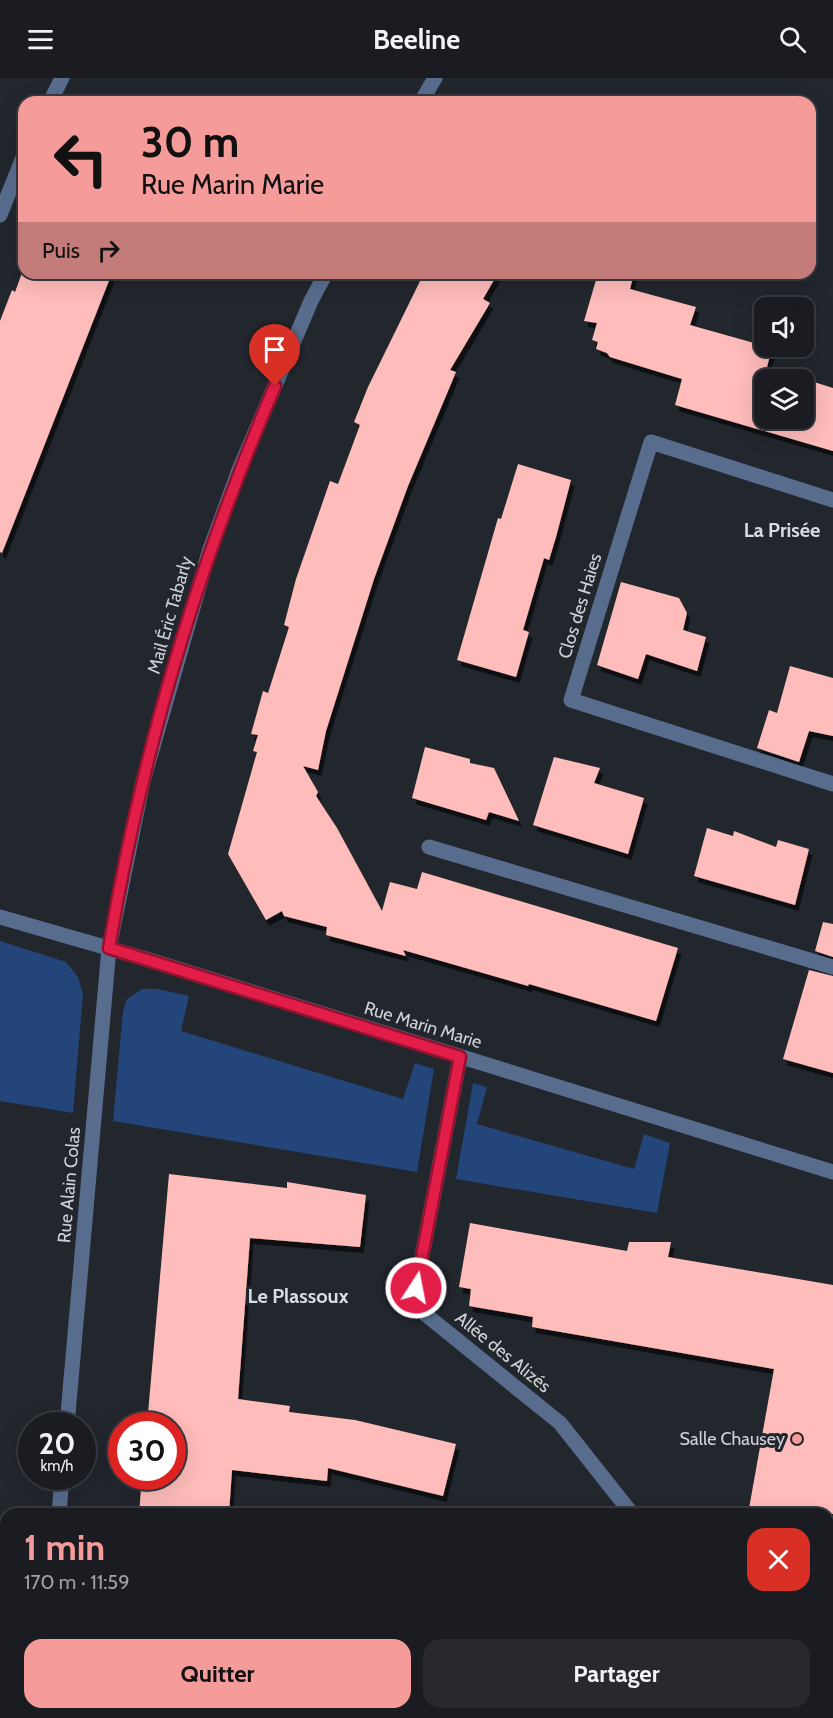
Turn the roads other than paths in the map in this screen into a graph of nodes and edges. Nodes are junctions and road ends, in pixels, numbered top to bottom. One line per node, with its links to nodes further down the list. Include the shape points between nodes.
1 (62, 78): 3 (street)
2 (435, 78): 4 (street)
3 (53, 96)
4 (424, 96)
5 (18, 170): 6 (street)
6 (0, 215)
7 (323, 279): 12 (street, Mail Éric Tabarly, via 239,470 209,552 143,781)
8 (833, 500): 9 (street, Clos des Haies, via 651,442 571,699)
9 (833, 784)
10 (429, 847): 13 (street)
11 (0, 917): 12 (street, Rue Marin Marie)
12 (109, 948): 14 (street, Rue Marin Marie); 16 (street, Rue Alain Colas)
13 (833, 968)
14 (460, 1057): 15 (street, Rue Marin Marie); 19 (street, Allée des Alizés, via 416,1288 425,1314 560,1423)
15 (833, 1172)
16 (68, 1412)
17 (62, 1490): 18 (street)
18 (60, 1508)
19 (627, 1508)

